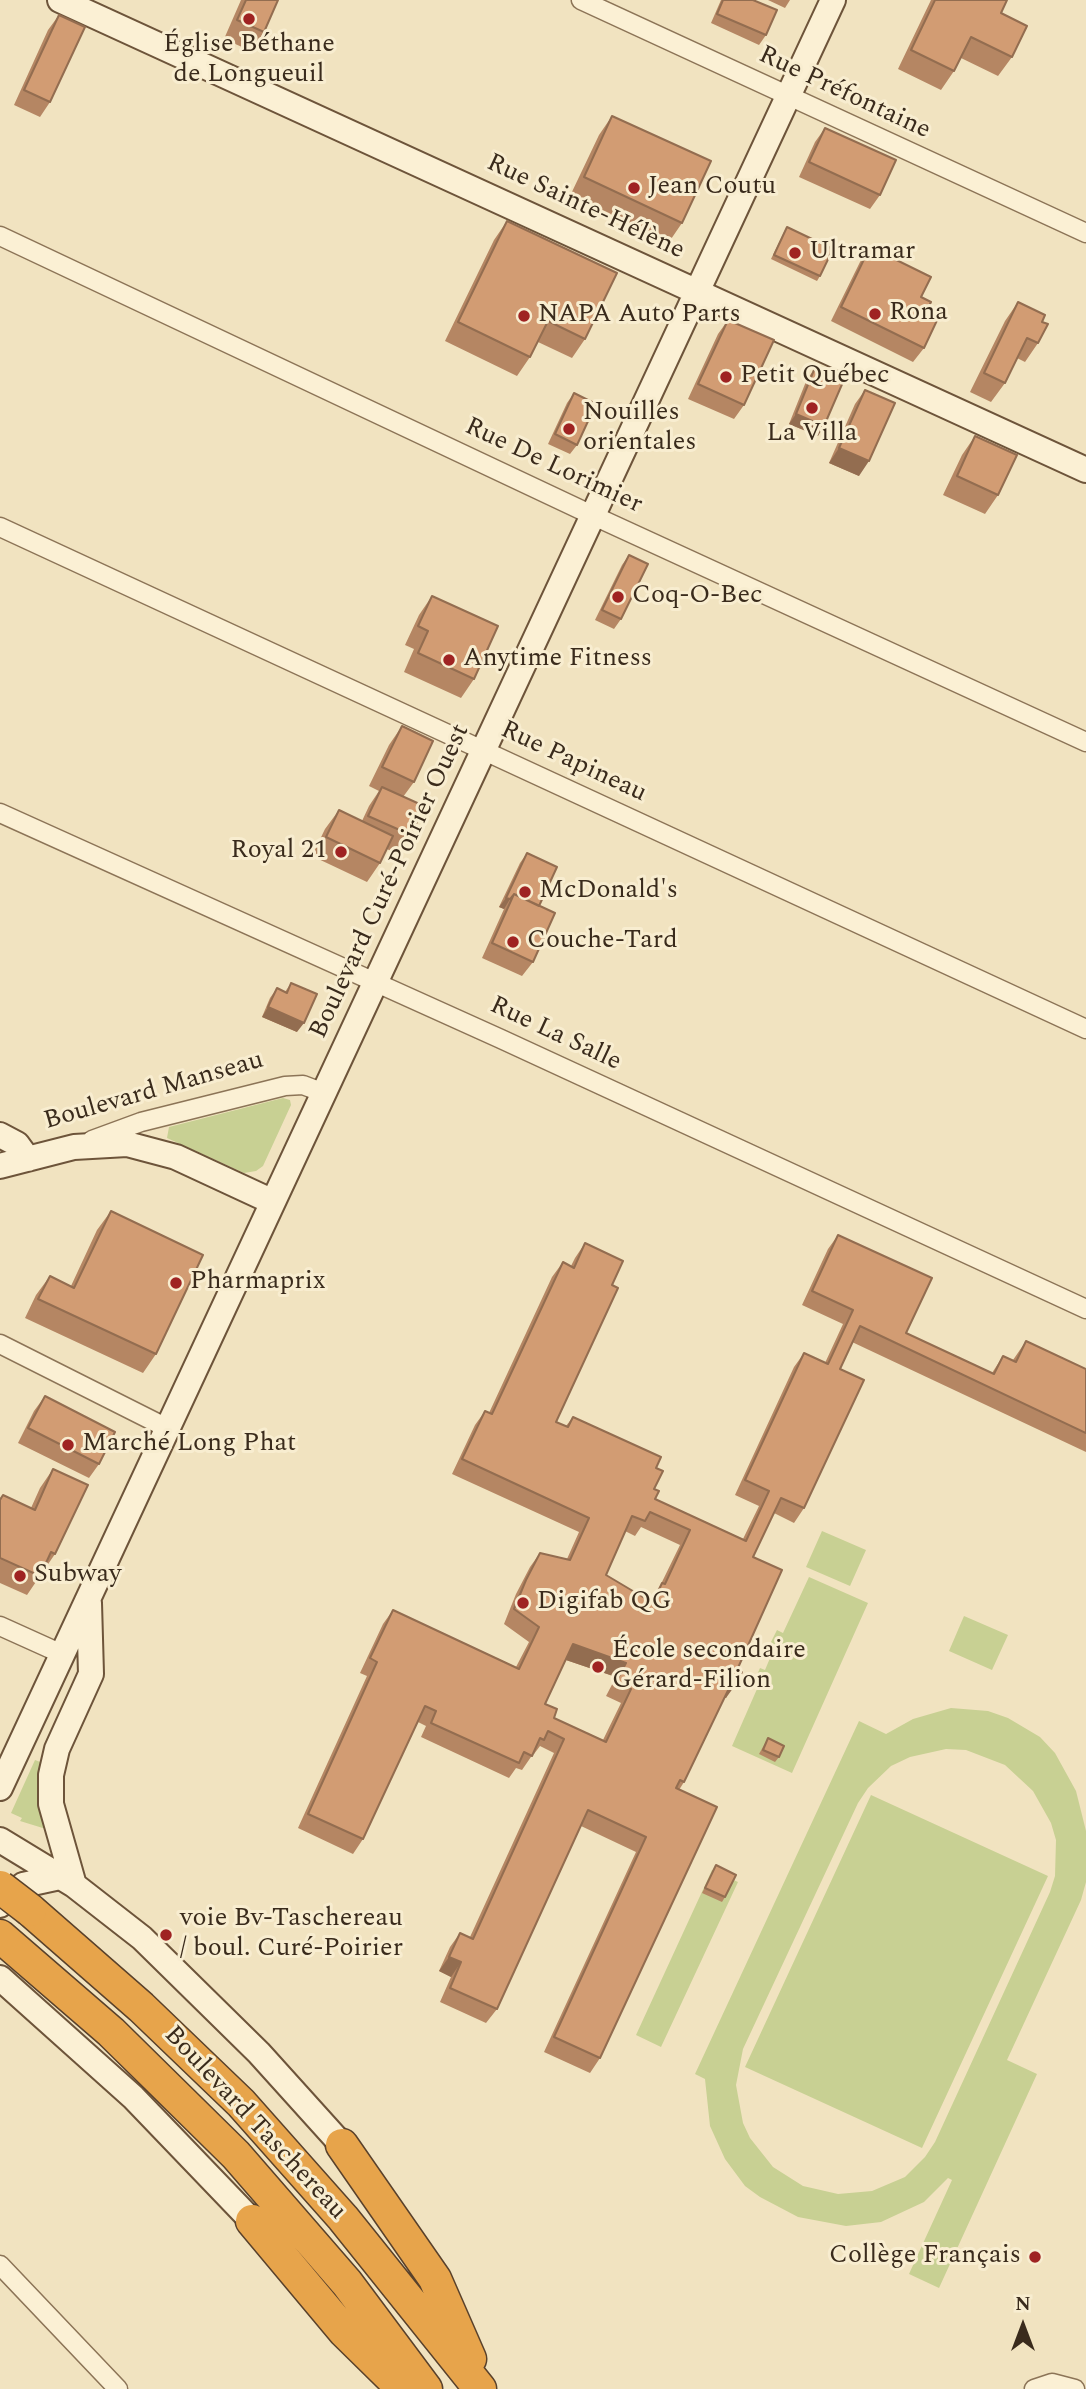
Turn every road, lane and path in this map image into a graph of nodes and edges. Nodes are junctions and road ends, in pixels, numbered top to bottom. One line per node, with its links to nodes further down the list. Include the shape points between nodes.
1 (60, 0): 7 (main road, Rue Sainte-Hélène)
2 (582, 0): 4 (street, Rue Préfontaine)
3 (833, 0): 4 (main road, Boulevard Curé-Poirier Ouest)
4 (788, 97): 5 (street, Rue Préfontaine); 7 (main road, Boulevard Curé-Poirier Ouest)
5 (1086, 233)
6 (0, 236): 9 (street, Rue De Lorimier)
7 (698, 292): 8 (main road, Rue Sainte-Hélène); 9 (main road, Boulevard Curé-Poirier Ouest)
8 (1086, 470)
9 (594, 516): 11 (street, Rue De Lorimier); 12 (main road, Boulevard Curé-Poirier Ouest)
10 (0, 527): 12 (street, Rue Papineau)
11 (1086, 742)
12 (485, 752): 14 (main road, Boulevard Curé-Poirier Ouest); 15 (street, Rue Papineau)
13 (0, 813): 14 (street, Rue La Salle)
14 (376, 982): 16 (main road, Boulevard Curé-Poirier Ouest); 22 (street, Rue La Salle)
15 (1086, 1029)
16 (324, 1093): 18 (street, Boulevard Manseau, via 305,1085 285,1086 141,1122); 21 (main road, Boulevard Curé-Poirier Ouest)
17 (0, 1135): 19 (main road, via 17,1144)
18 (74, 1147): 19 (main road, Boulevard Manseau); 21 (main road, via 147,1148)
19 (28, 1159): 20 (main road, Boulevard Manseau)
20 (0, 1166)
21 (273, 1202): 24 (main road, Boulevard Curé-Poirier Ouest)
22 (1086, 1309)
23 (0, 1344): 24 (street)
24 (167, 1428): 25 (main road, Boulevard Curé-Poirier Ouest)
25 (89, 1597): 27 (main road, Boulevard Curé-Poirier Ouest); 30 (main road, via 92,1674 57,1749 51,1775 51,1804)
26 (0, 1626): 27 (street)
27 (62, 1654): 28 (main road, Boulevard Curé-Poirier Ouest)
28 (0, 1788)
29 (0, 1840): 30 (main road, Boulevard Taschereau)
30 (67, 1881): 32 (main road, via 23,1885); 35 (main road, Boulevard Taschereau, via 182,1976)
31 (0, 1887): 32 (highway, Boulevard Taschereau, bridge)
32 (15, 1908): 41 (highway, Boulevard Taschereau, via 141,2007 241,2103 343,2218)
33 (5, 1939): 40 (highway, Boulevard Taschereau, via 111,2032 243,2162 347,2283)
34 (0, 1978): 36 (main road, via 133,2097)
35 (342, 2145): 41 (highway, via 435,2279)
36 (252, 2221): 39 (highway, via 344,2331)
37 (0, 2265): 38 (street)
38 (118, 2389)
39 (403, 2389)
40 (426, 2389)
41 (482, 2389)
42 (1034, 2389): 43 (street, via 1052,2383)
43 (1075, 2389)

